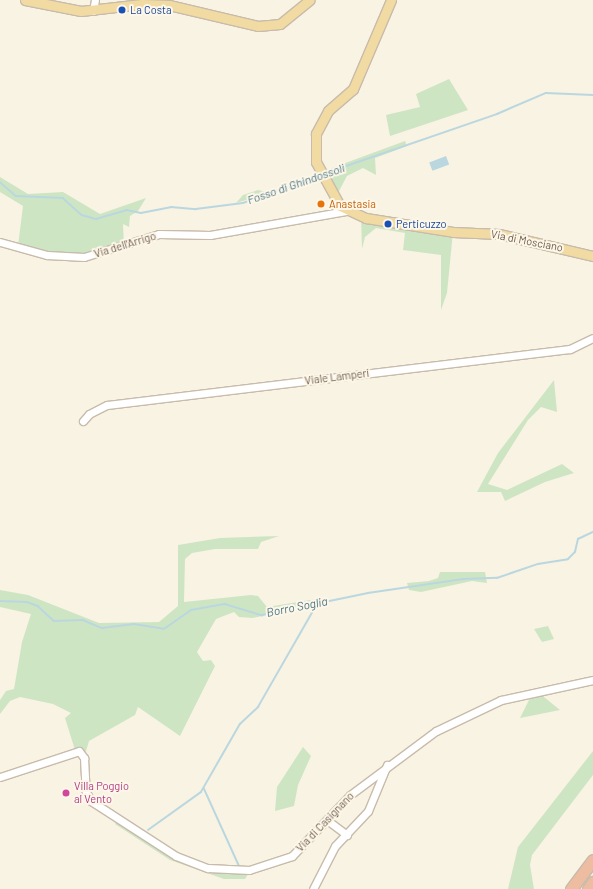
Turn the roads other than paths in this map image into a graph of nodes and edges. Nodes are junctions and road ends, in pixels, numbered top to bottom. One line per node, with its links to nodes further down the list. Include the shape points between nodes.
1 (25, 0): 5 (main road, via 63,10)
2 (95, 0): 5 (street)
3 (310, 0): 5 (main road, via 288,20 269,26 163,5)
4 (392, 0): 6 (main road, via 353,89 328,111 319,126 315,155 322,176)
5 (93, 11)
6 (346, 211): 7 (street, Via dell'Arrigo, via 210,235 159,234 84,257 47,255); 8 (main road, Via di Mosciano, via 366,218 453,232 499,234)
7 (0, 242)
8 (593, 256)
9 (593, 338): 10 (street, Viale Lamperi, via 570,349 107,405 89,414)
10 (83, 421)
11 (593, 680): 12 (street, Via di Casignano, via 491,703 436,731)
12 (387, 765): 14 (street, Via di Casignano, via 350,795); 15 (street, via 368,810)
13 (0, 777): 14 (street, Via di Casignano, via 79,751 84,758 86,792 91,801 176,856 224,870 249,870 284,860)
14 (327, 820): 15 (street)
15 (346, 835): 18 (street, via 326,860)
16 (593, 860): 19 (highway)
17 (593, 882): 20 (highway)
18 (313, 889)
19 (571, 889)
20 (588, 889)

